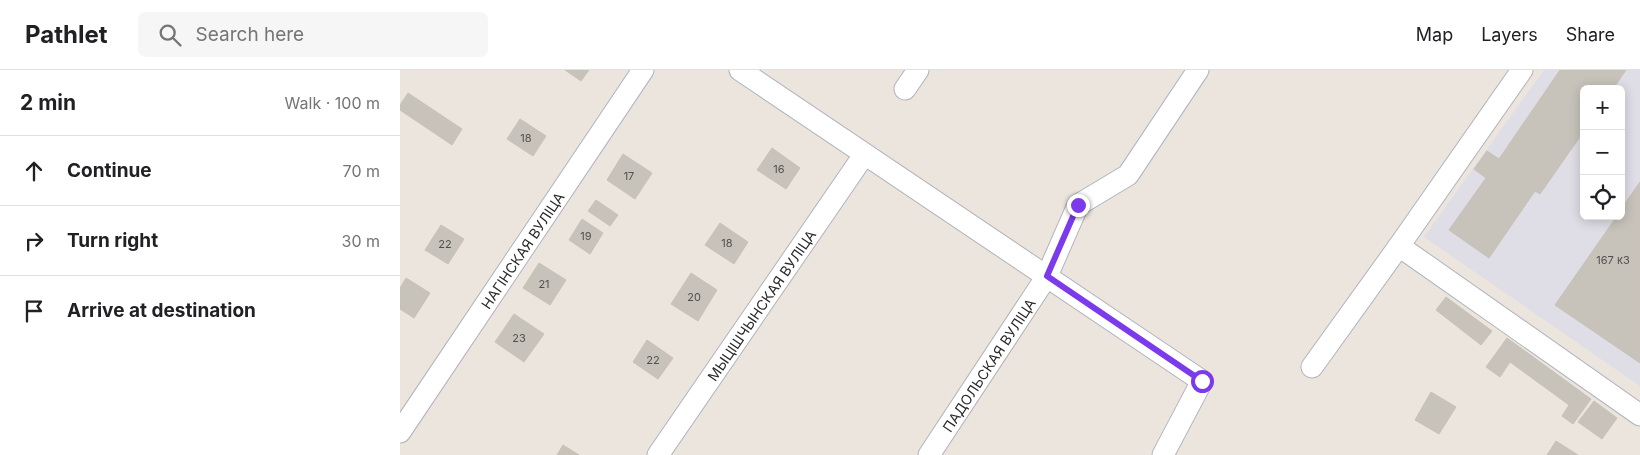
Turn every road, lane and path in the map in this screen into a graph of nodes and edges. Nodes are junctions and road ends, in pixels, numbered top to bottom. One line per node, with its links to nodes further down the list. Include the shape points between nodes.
1 (643, 70): 12 (street, НАГІНСКАЯ ВУЛІЦА)
2 (740, 70): 7 (street)
3 (918, 70): 6 (street)
4 (1198, 70): 9 (street, ПАДОЛЬСКАЯ ВУЛІЦА, via 1128,175 1078,205)
5 (1522, 70): 8 (street)
6 (905, 89)
7 (864, 155): 9 (street); 13 (street, МЫЦІШЧЫНСКАЯ ВУЛІЦА)
8 (1399, 246): 10 (street); 11 (street)
9 (1047, 276): 14 (street, ПАДОЛЬСКАЯ ВУЛІЦА); 15 (street, via 1202,381)
10 (1312, 367)
11 (1640, 415)
12 (400, 432)
13 (658, 455)
14 (929, 455)
15 (1163, 455)

